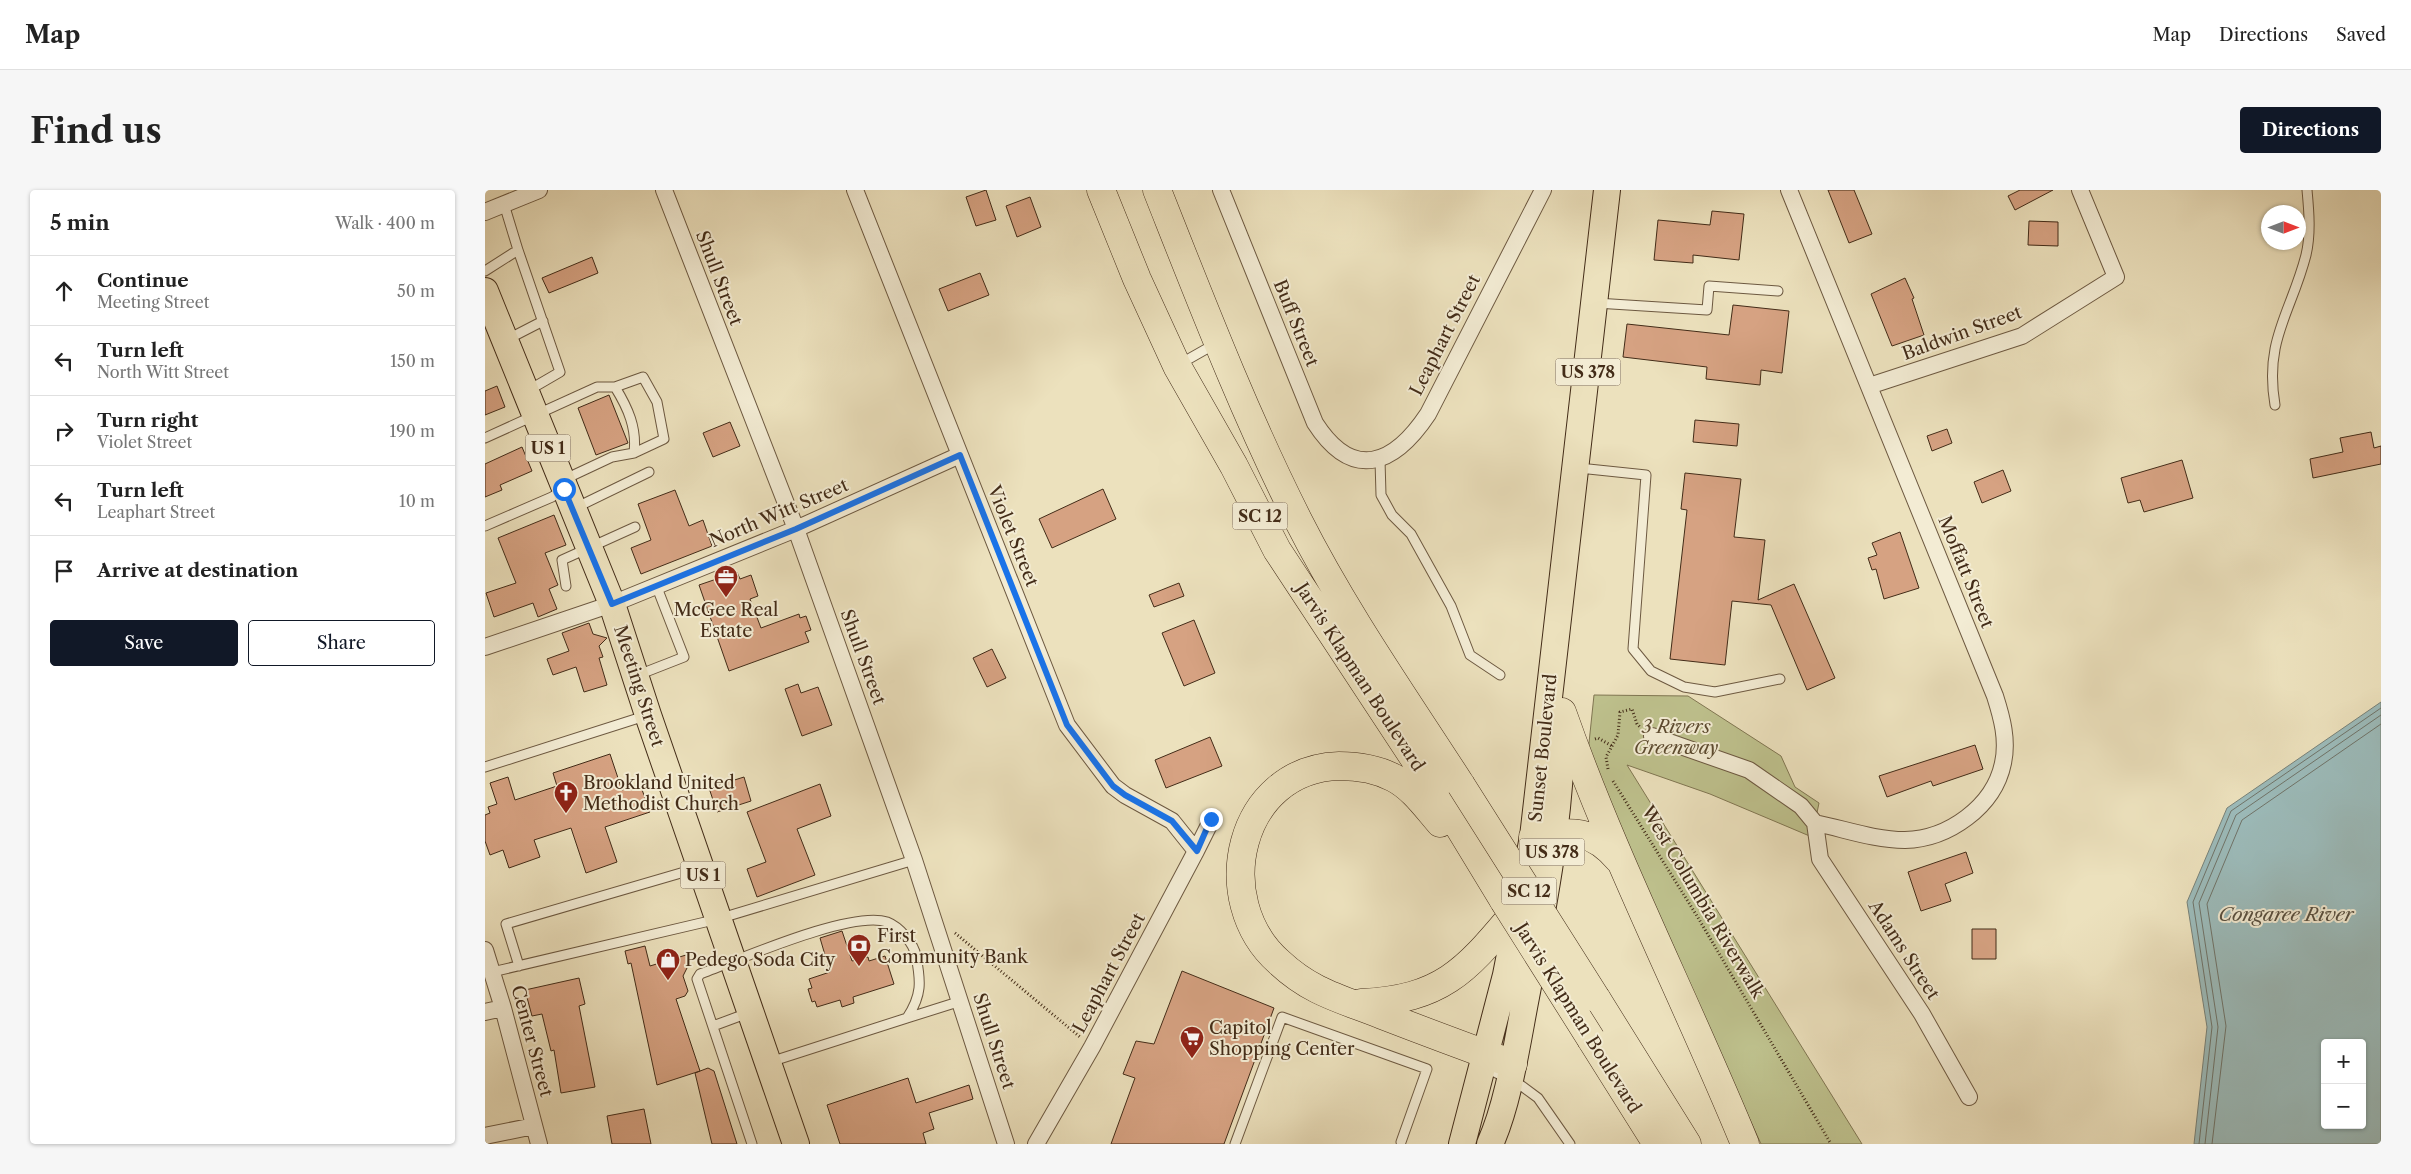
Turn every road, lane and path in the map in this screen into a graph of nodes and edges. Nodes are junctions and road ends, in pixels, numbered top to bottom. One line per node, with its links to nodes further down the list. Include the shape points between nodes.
1 (539, 190): 12 (street)
2 (663, 190): 37 (street, Shull Street)
3 (855, 190): 30 (street, Violet Street)
4 (1101, 190): 22 (highway, Jarvis Klapman Boulevard / SC 12, via 1137,280)
5 (1157, 190): 21 (highway, Jarvis Klapman Boulevard / SC 12)
6 (1221, 190): 31 (street, Buff Street, via 1308,409 1323,436 1335,449 1351,458)
7 (1543, 190): 31 (street, Leaphart Street, via 1428,414 1398,450)
8 (1607, 190): 18 (main road, Sunset Boulevard / US 378)
9 (1789, 190): 23 (street, Moffatt Street)
10 (2080, 190): 23 (street, Baldwin Street, via 2116,277 2022,336)
11 (2307, 190): 26 (lane, via 2307,253 2281,320 2273,352 2271,383)
12 (504, 204): 13 (street); 14 (lane)
13 (485, 212)
14 (518, 250): 15 (lane); 19 (lane)
15 (485, 271)
16 (485, 291): 20 (main road, Meeting Street / US 1)
17 (1778, 291): 18 (lane, via 1709,286 1707,310)
18 (1596, 303): 32 (main road, Sunset Boulevard / US 378)
19 (543, 321): 20 (lane); 25 (lane, via 560,372)
20 (495, 328): 25 (main road, Meeting Street / US 1)
21 (1217, 343): 22 (lane); 91 (highway, Jarvis Klapman Boulevard / SC 12, bridge, via 1299,520 1345,604)
22 (1177, 366): 53 (highway, Jarvis Klapman Boulevard / SC 12, via 1277,550)
23 (1869, 386): 52 (street, Moffatt Street, via 1995,696 2005,733 2003,764 1979,806 1965,819 1937,835 1922,839 1889,839)
24 (615, 387): 27 (lane, via 597,387); 29 (lane, via 627,407 636,438); 29 (lane, via 643,377 657,402 664,439)
25 (525, 392): 27 (main road, Meeting Street / US 1)
26 (2275, 405)
27 (535, 416): 28 (lane); 34 (main road, Meeting Street / US 1)
28 (485, 438)
29 (634, 453): 34 (lane, via 613,457)
30 (960, 455): 37 (street, North Witt Street); 55 (street, Violet Street, via 1067,725 1113,786 1172,821)
31 (1380, 460): 44 (lane, via 1381,495 1392,515 1411,534 1451,606 1471,655)
32 (1576, 467): 39 (main road, Sunset Boulevard / US 378); 46 (lane, via 1646,474 1633,649 1651,671 1684,687 1715,692)
33 (649, 472): 34 (lane)
34 (566, 493): 35 (lane); 38 (main road, Meeting Street / US 1)
35 (485, 526)
36 (635, 527): 38 (lane)
37 (796, 529): 40 (street, North Witt Street); 56 (street, Shull Street)
38 (588, 550): 41 (lane, via 562,560); 42 (main road, Meeting Street / US 1)
39 (1565, 553): 47 (main road, Sunset Boulevard / US 378, via 1569,606); 54 (main road, Sunset Boulevard / US 378)
40 (656, 585): 42 (street, North Witt Street); 45 (lane, via 684,658)
41 (566, 586)
42 (612, 604): 43 (street, North Witt Street); 45 (main road, Meeting Street / US 1)
43 (485, 648)
44 (1500, 675)
45 (635, 676): 48 (main road, Meeting Street / US 1)
46 (1780, 679)
47 (1562, 712): 54 (main road, Sunset Boulevard / US 378, via 1562,768); 57 (highway)
48 (648, 715): 50 (lane); 58 (main road, Meeting Street / US 1)
49 (1652, 736): 52 (street, via 1749,770 1801,806); 93 (path, West Columbia Riverwalk, via 1637,724 1632,709 1620,712 1618,736 1606,757 1609,773)
50 (485, 767)
51 (1211, 819): 55 (street, Leaphart Street)
52 (1815, 823): 77 (street, Adams Street, via 1816,844 1824,866 1922,1014)
53 (1454, 830): 59 (highway, Jarvis Klapman Boulevard); 67 (highway, via 1407,787 1380,772 1365,768 1334,767 1303,775 1276,792 1255,816 1243,846 1240,877 1245,908 1258,937 1278,962 1303,982 1331,997)
54 (1545, 835): 57 (highway, via 1579,832 1607,846); 59 (main road, Sunset Boulevard / US 378); 76 (main road, Sunset Boulevard / US 378)
55 (1197, 851): 73 (street, Leaphart Street)
56 (914, 860): 60 (street, Shull Street); 61 (lane)
57 (1623, 866): 92 (highway, via 1707,1051)
58 (700, 867): 61 (main road, Meeting Street / US 1); 64 (lane, via 506,924)
59 (1513, 902): 67 (highway, via 1477,956 1434,989 1391,1002); 74 (main road, Sunset Boulevard / US 378); 90 (highway, Jarvis Klapman Boulevard / SC 12, bridge, via 1591,1039)
60 (933, 914): 66 (street, Shull Street); 73 (path)
61 (718, 919): 63 (main road, Meeting Street / US 1); 64 (lane)
62 (485, 950): 65 (street, Center Street)
63 (734, 962): 70 (main road, Meeting Street / US 1); 71 (lane, via 831,927 852,922 887,922 904,934 915,951 921,978 917,1002); 72 (lane, via 700,974 697,979)
64 (519, 966): 65 (lane)
65 (492, 972): 68 (street, Center Street)
66 (961, 1001): 71 (lane); 84 (street, Shull Street)
67 (1354, 1003): 74 (highway)
68 (503, 1008): 69 (street); 78 (street, Center Street)
69 (485, 1012)
70 (751, 1012): 72 (lane); 75 (main road, Meeting Street / US 1)
71 (907, 1018): 75 (lane)
72 (713, 1026): 82 (lane)
73 (1092, 1047): 85 (street, Leaphart Street)
74 (1485, 1061): 76 (highway); 87 (main road, Sunset Boulevard / US 378)
75 (768, 1062): 83 (main road, Meeting Street / US 1)
76 (1511, 1072): 88 (main road, Sunset Boulevard / US 378); 89 (lane, via 1519,1084 1538,1098)
77 (1969, 1097)
78 (534, 1126): 79 (street); 81 (street, Center Street)
79 (485, 1136)
80 (1403, 1143): 86 (lane, via 1427,1069 1282,1017)
81 (539, 1144)
82 (752, 1144)
83 (796, 1144)
84 (1006, 1144)
85 (1036, 1144)
86 (1235, 1144)
87 (1462, 1144)
88 (1490, 1144)
89 (1570, 1144)
90 (1657, 1144)
91 (1687, 1144)
92 (1745, 1144)
93 (1831, 1144)

